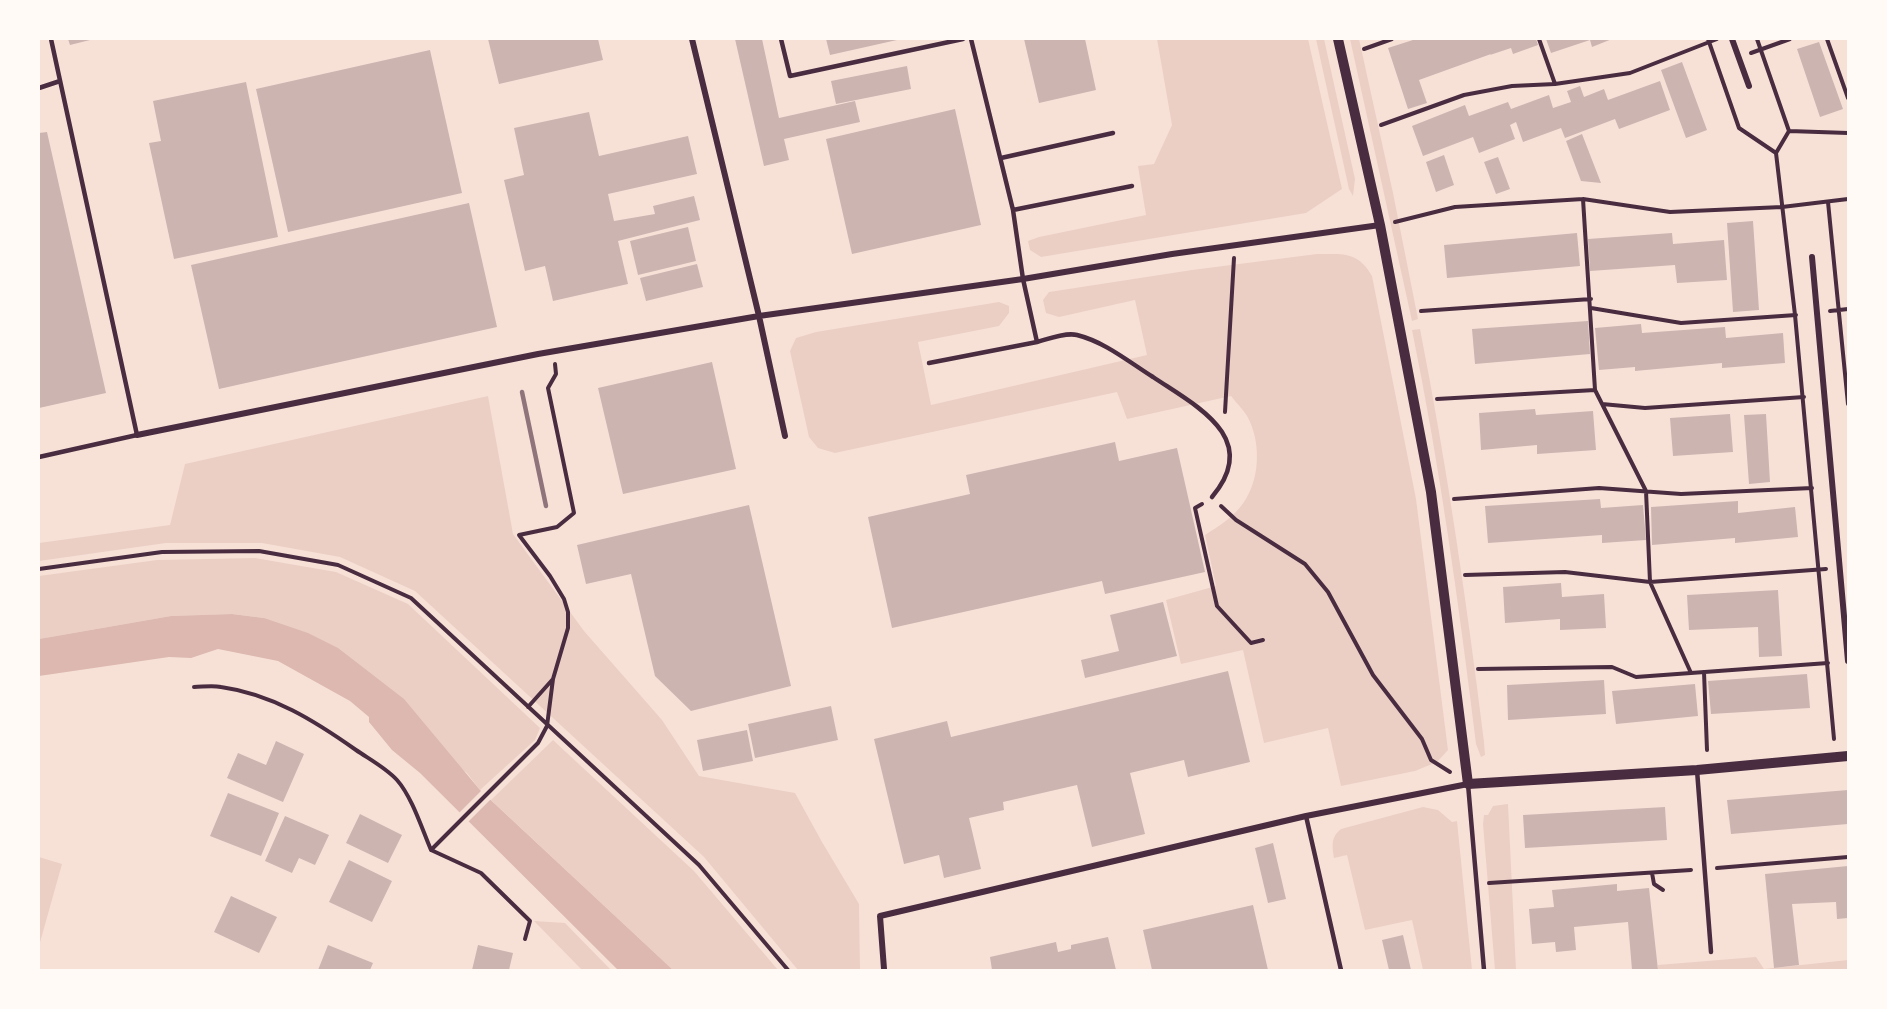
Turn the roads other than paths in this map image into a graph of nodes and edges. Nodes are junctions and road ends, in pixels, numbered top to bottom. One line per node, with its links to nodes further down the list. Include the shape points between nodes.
1 (51, 39): 8 (lane)
2 (692, 39): 18 (street)
3 (781, 39): 4 (lane, via 790,76)
4 (963, 39)
5 (971, 39): 12 (lane)
6 (1338, 39): 15 (street)
7 (1732, 39): 9 (street)
8 (60, 81): 10 (lane); 21 (lane)
9 (1749, 87)
10 (39, 88)
11 (1113, 133): 12 (lane)
12 (1000, 158): 14 (lane)
13 (1132, 186): 14 (lane)
14 (1013, 210): 17 (lane)
15 (1380, 225): 17 (street); 28 (street, via 1431,492)
16 (1812, 257): 25 (street)
17 (1023, 279): 18 (street); 19 (lane)
18 (759, 316): 21 (street, via 553,352); 22 (street)
19 (1037, 342): 20 (lane); 24 (lane, via 1075,334 1105,346 1207,413 1223,432 1230,457 1228,472)
20 (929, 363)
21 (137, 435): 23 (lane)
22 (785, 436)
23 (39, 457)
24 (1212, 497)
25 (1848, 661)
26 (1848, 756): 27 (street)
27 (1697, 770): 28 (street); 30 (lane)
28 (1468, 784): 29 (street); 33 (lane)
29 (1306, 816): 31 (street, via 880,916); 32 (lane)
30 (1711, 952)
31 (884, 969)
32 (1341, 970)
33 (1484, 970)

